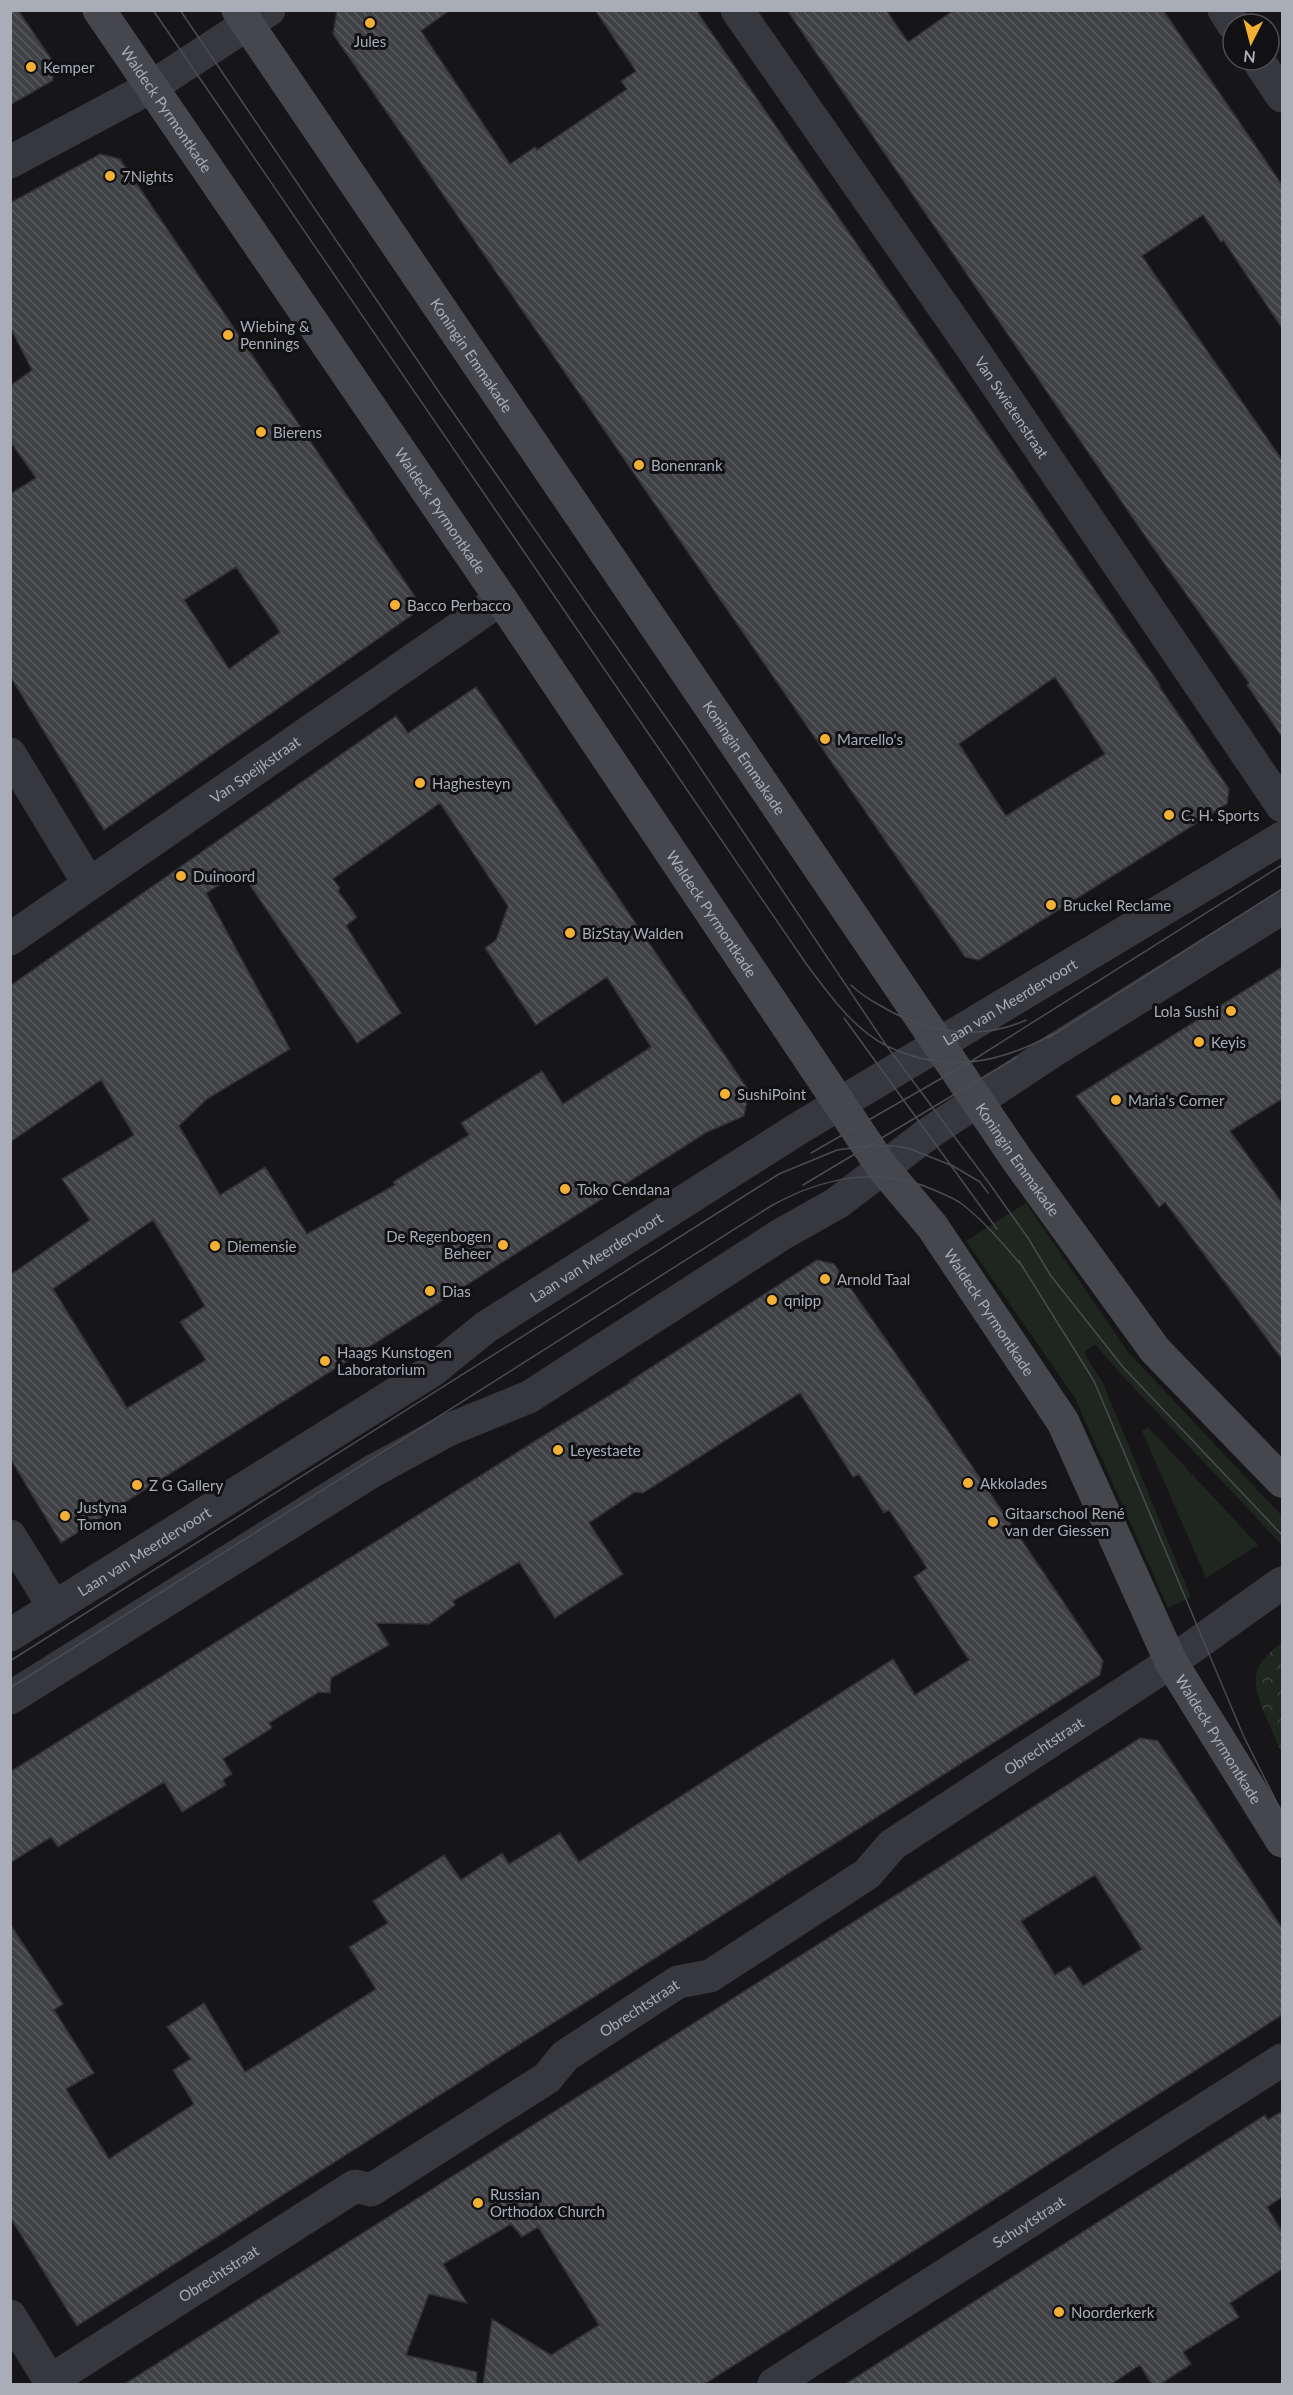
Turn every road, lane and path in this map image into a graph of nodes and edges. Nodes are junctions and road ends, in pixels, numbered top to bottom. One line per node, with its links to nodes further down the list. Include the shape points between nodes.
1 (99, 10): 5 (main road, Waldeck Pyrmontkade)
2 (737, 10): 10 (street, Van Swietenstraat)
3 (252, 15): 5 (street); 15 (main road, Koningin Emmakade)
4 (1266, 72): 6 (street)
5 (151, 87): 7 (street); 8 (main road, Waldeck Pyrmontkade)
6 (1282, 96)
7 (10, 162)
8 (501, 599): 12 (street, Van Speijkstraat); 17 (main road, Waldeck Pyrmontkade)
9 (10, 754): 12 (street)
10 (1282, 806)
11 (1282, 838): 15 (street, Laan van Meerdervoort)
12 (89, 884): 14 (street, Van Speijkstraat)
13 (1282, 908): 16 (street)
14 (10, 939)
15 (939, 1045): 16 (main road, Koningin Emmakade); 17 (street, Laan van Meerdervoort)
16 (978, 1102): 18 (street); 19 (main road, Koningin Emmakade, via 1155,1350)
17 (841, 1105): 18 (main road, Waldeck Pyrmontkade); 22 (street, Laan van Meerdervoort, via 486,1327 433,1370)
18 (882, 1167): 24 (main road, Waldeck Pyrmontkade, via 932,1226 1063,1422); 25 (street, via 837,1203 528,1397 448,1430 371,1472)
19 (1282, 1481)
20 (10, 1536): 22 (street)
21 (1282, 1583): 24 (street, Obrechtstraat)
22 (54, 1607): 23 (street, Laan van Meerdervoort)
23 (10, 1635)
24 (1171, 1662): 26 (main road, Waldeck Pyrmontkade); 29 (street, Obrechtstraat, via 892,1845 867,1874 710,1976 678,1982 565,2055 547,2078 391,2178 371,2190 355,2186)
25 (10, 1698)
26 (1282, 1841)
27 (1282, 2060): 30 (street, Schuytstraat)
28 (10, 2316): 29 (street)
29 (51, 2383)
30 (774, 2385)

